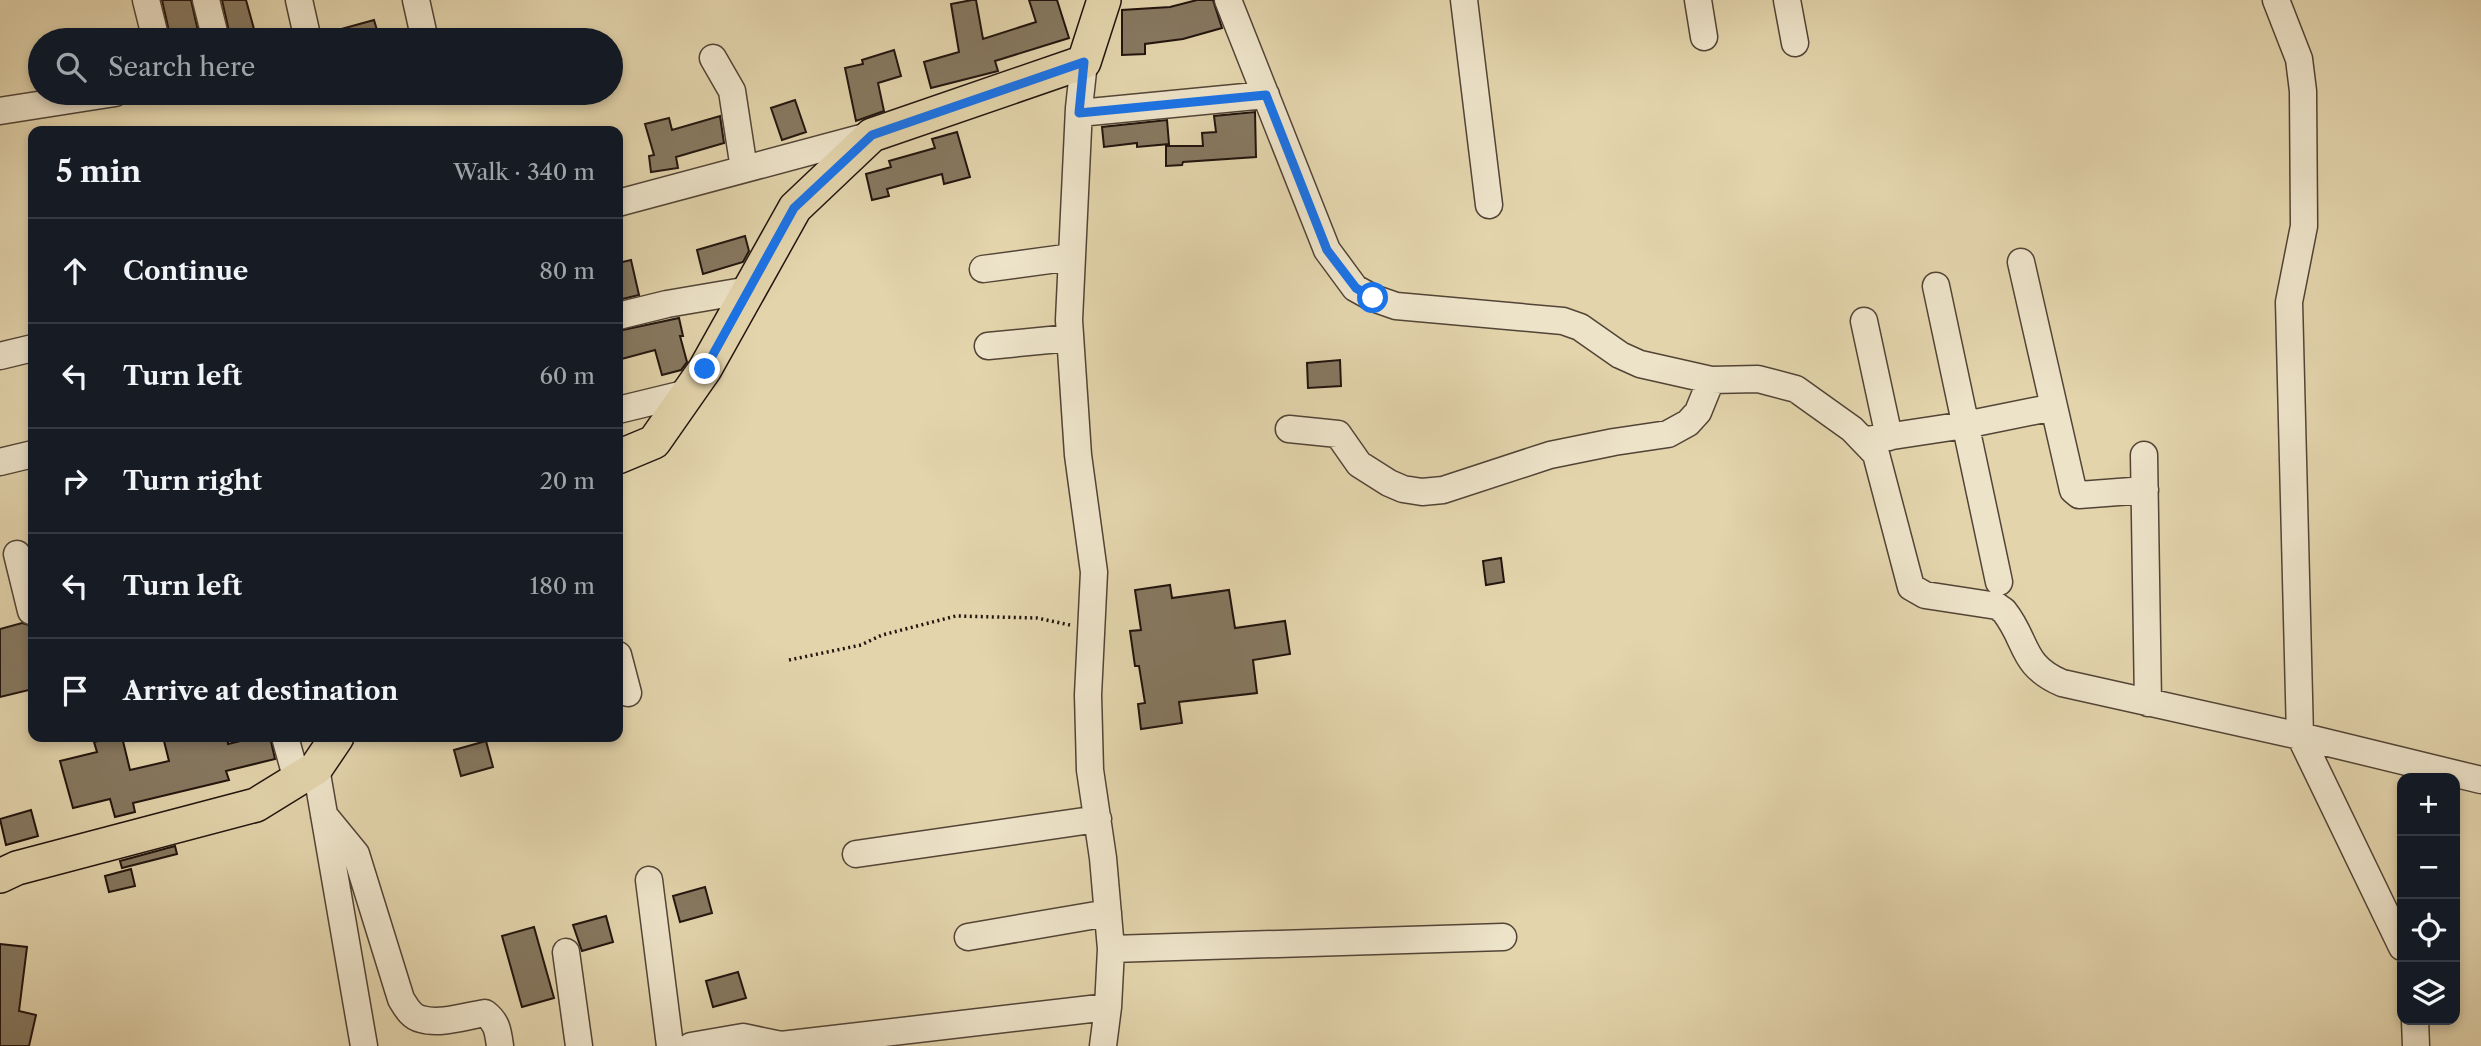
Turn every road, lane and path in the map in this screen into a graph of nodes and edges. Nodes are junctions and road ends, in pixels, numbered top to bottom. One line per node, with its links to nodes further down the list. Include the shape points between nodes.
1 (146, 0): 11 (street)
2 (205, 0): 12 (street)
3 (299, 0): 13 (street)
4 (416, 0): 14 (street)
5 (1104, 0): 18 (main road)
6 (1228, 0): 19 (street)
7 (1464, 0): 26 (street)
8 (1698, 0): 15 (street)
9 (1787, 0): 16 (street)
10 (2276, 0): 58 (street, via 2299,59 2303,91 2304,226 2289,302)
11 (153, 28)
12 (213, 28)
13 (305, 28)
14 (422, 28)
15 (1704, 37)
16 (1795, 43)
17 (713, 58): 24 (street, via 732,90)
18 (1084, 62): 22 (street); 23 (main road)
19 (1266, 95): 22 (street); 38 (street, via 1327,250 1356,288 1396,306 1563,321 1640,364)
20 (39, 105): 21 (street)
21 (0, 111)
22 (1079, 113): 27 (street)
23 (872, 135): 24 (street); 31 (main road, via 794,208)
24 (744, 169): 25 (street)
25 (623, 202)
26 (1489, 205)
27 (1072, 257): 29 (street); 34 (street)
28 (2021, 262): 40 (street)
29 (983, 269)
30 (1936, 286): 42 (street)
31 (749, 290): 32 (street); 39 (main road)
32 (623, 315)
33 (1864, 321): 44 (street)
34 (1070, 338): 35 (street); 53 (street, via 1078,455 1094,572)
35 (988, 346)
36 (28, 349): 37 (street)
37 (0, 356)
38 (1711, 380): 43 (street, via 1698,412 1668,434 1550,456 1443,490 1403,489 1371,474 1338,433); 44 (street, via 1758,379 1796,389)
39 (688, 393): 41 (street); 46 (main road, via 654,442)
40 (2054, 407): 42 (street); 49 (street, via 2073,489 2079,495)
41 (623, 409)
42 (1965, 425): 44 (street); 51 (street)
43 (1289, 429)
44 (1877, 438): 57 (street, via 1876,454 1911,587 1925,596 1997,606 2033,666 2045,676)
45 (28, 455): 48 (street)
46 (623, 455)
47 (2144, 455): 49 (street)
48 (0, 462)
49 (2145, 490): 57 (street)
50 (17, 555): 52 (street)
51 (1999, 582)
52 (28, 599)
53 (1090, 629): 54 (path, via 1037,618 956,616 883,635 861,646); 64 (street, via 1090,757)
54 (789, 660)
55 (623, 674): 56 (street)
56 (628, 693)
57 (2148, 703): 58 (street)
58 (2300, 736): 62 (street); 71 (street)
59 (288, 742): 61 (street)
60 (333, 742): 61 (main road)
61 (307, 774): 63 (street); 66 (main road, via 256,805)
62 (2481, 780)
63 (324, 815): 76 (street); 77 (street, via 356,854 409,1012 420,1019 439,1020 485,1013 498,1028)
64 (1098, 819): 65 (street); 68 (street)
65 (856, 854)
66 (0, 876)
67 (649, 880): 79 (street)
68 (1108, 913): 69 (street); 72 (street)
69 (968, 937)
70 (1503, 937): 72 (street)
71 (2397, 937)
72 (1111, 949): 74 (street)
73 (566, 953): 78 (street)
74 (1108, 1007): 80 (street, via 781,1045 743,1037); 81 (street)
75 (2415, 1025): 82 (street)
76 (364, 1046)
77 (500, 1046)
78 (579, 1046)
79 (670, 1046)
80 (691, 1046)
81 (1103, 1046)
82 (2416, 1046)

